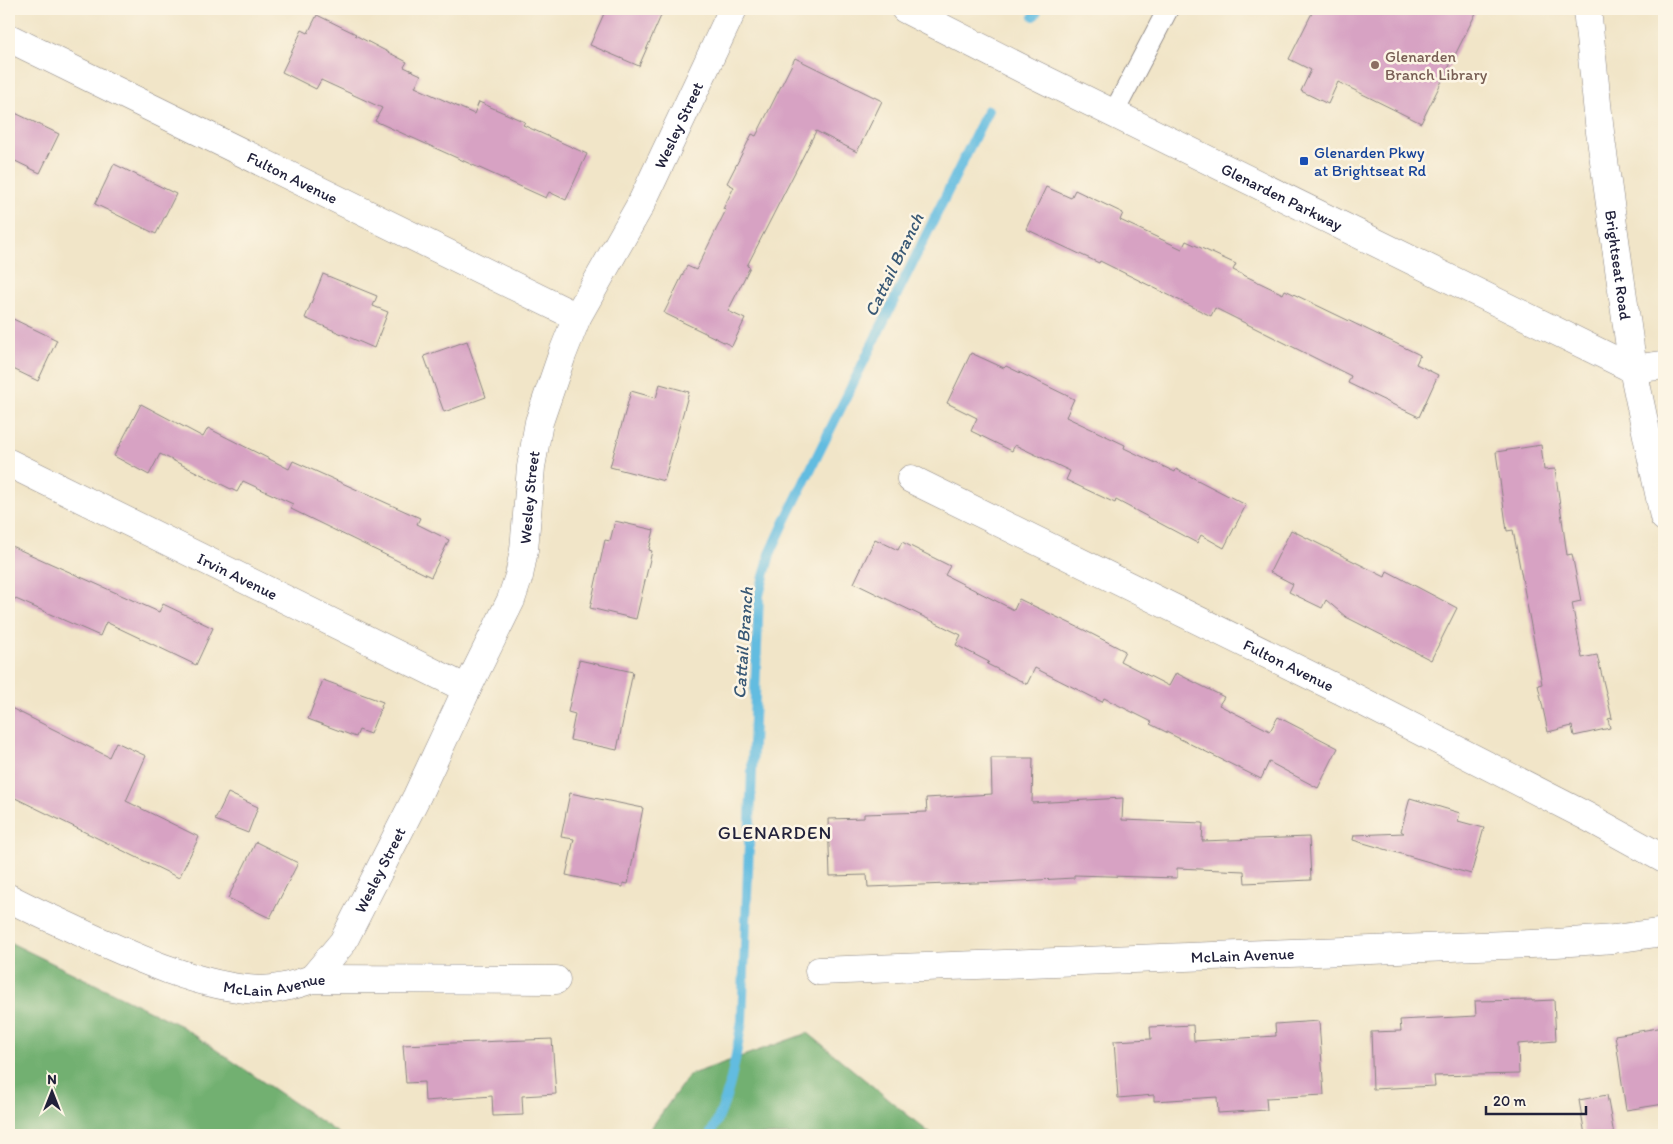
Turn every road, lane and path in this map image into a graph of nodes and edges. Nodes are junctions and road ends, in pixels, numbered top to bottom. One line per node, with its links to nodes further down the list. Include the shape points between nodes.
1 (733, 9): 7 (street, Wesley Street, via 641,204)
2 (905, 9): 6 (street, Glenarden Parkway)
3 (1168, 9): 6 (lane)
4 (1587, 9): 9 (street, Brightseat Road, via 1600,132)
5 (9, 38): 7 (street, Fulton Avenue)
6 (1113, 114): 9 (street, Glenarden Parkway)
7 (577, 317): 13 (street, Wesley Street, via 539,422 519,576 504,617)
8 (1664, 365): 9 (street)
9 (1633, 369): 12 (street, Brightseat Road)
10 (9, 463): 13 (street, Irvin Avenue)
11 (910, 478): 14 (street, Fulton Avenue, via 1353,696)
12 (1664, 517)
13 (467, 689): 18 (street, Wesley Street, via 343,942)
14 (1664, 859)
15 (9, 898): 18 (street, McLain Avenue, via 137,957 202,980 260,990 289,987)
16 (1664, 932): 17 (street, McLain Avenue, via 1556,943)
17 (819, 971)
18 (312, 979): 19 (street, McLain Avenue)
19 (556, 980)

